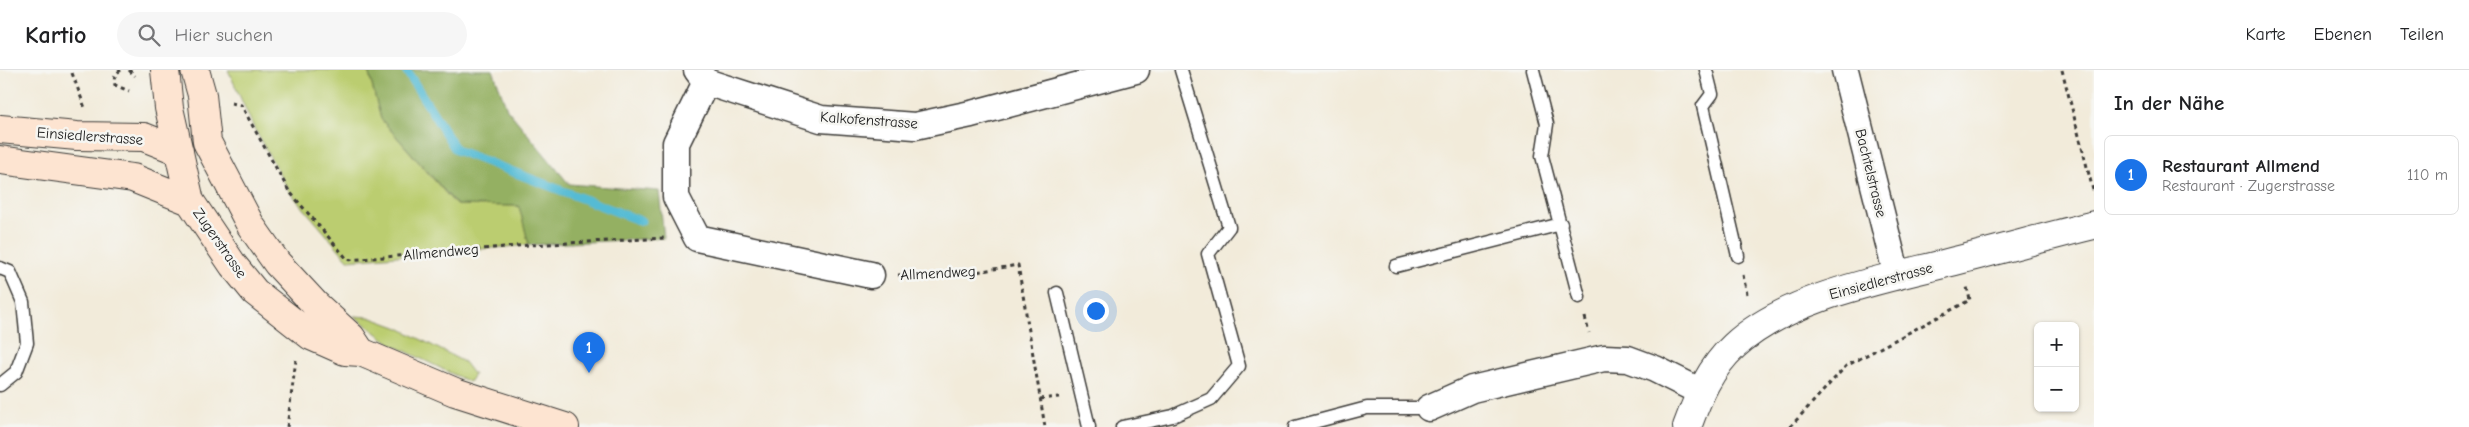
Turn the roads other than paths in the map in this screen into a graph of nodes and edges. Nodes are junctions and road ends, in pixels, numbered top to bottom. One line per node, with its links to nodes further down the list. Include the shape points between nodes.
1 (165, 70): 11 (main road, Zugerstrasse, via 169,108)
2 (195, 70): 10 (main road, Zugerstrasse, via 202,95)
3 (1136, 70): 8 (street, Kalkofenstrasse, via 915,126 821,119)
4 (1181, 70): 30 (lane, via 1229,227 1208,254 1239,366 1210,399 1173,416)
5 (1533, 70): 15 (lane, via 1547,124 1542,156)
6 (1706, 70): 17 (lane, via 1712,94 1704,106)
7 (1845, 70): 21 (street, Bachtelstrasse)
8 (701, 76): 20 (street, via 676,143 676,198 697,238)
9 (0, 129): 11 (main road, Einsiedlerstrasse, via 144,138)
10 (207, 142): 11 (main road); 24 (main road, Zugerstrasse, via 251,226 277,263 351,337)
11 (179, 151): 13 (main road, via 151,171); 14 (main road, Zugerstrasse)
12 (0, 160): 13 (main road)
13 (133, 178): 14 (main road)
14 (190, 200): 24 (main road, Zugerstrasse, via 255,292 311,336 345,351)
15 (1561, 224): 18 (lane); 23 (lane)
16 (2094, 225): 21 (street, Einsiedlerstrasse)
17 (1738, 256)
18 (1396, 266)
19 (0, 268): 25 (lane, via 10,272 24,302 27,343 16,372)
20 (872, 275)
21 (1897, 276): 26 (street, Einsiedlerstrasse, via 1811,301 1755,328 1715,366)
22 (1058, 293): 29 (lane)
23 (1579, 297)
24 (361, 352): 28 (main road, Zugerstrasse, via 456,392)
25 (0, 385)
26 (1701, 392): 27 (street, via 1628,359 1604,358 1472,389); 32 (street, Einsiedlerstrasse)
27 (1429, 408): 31 (lane, via 1367,408)
28 (565, 427)
29 (1089, 427)
30 (1122, 427)
31 (1295, 427)
32 (1687, 427)

